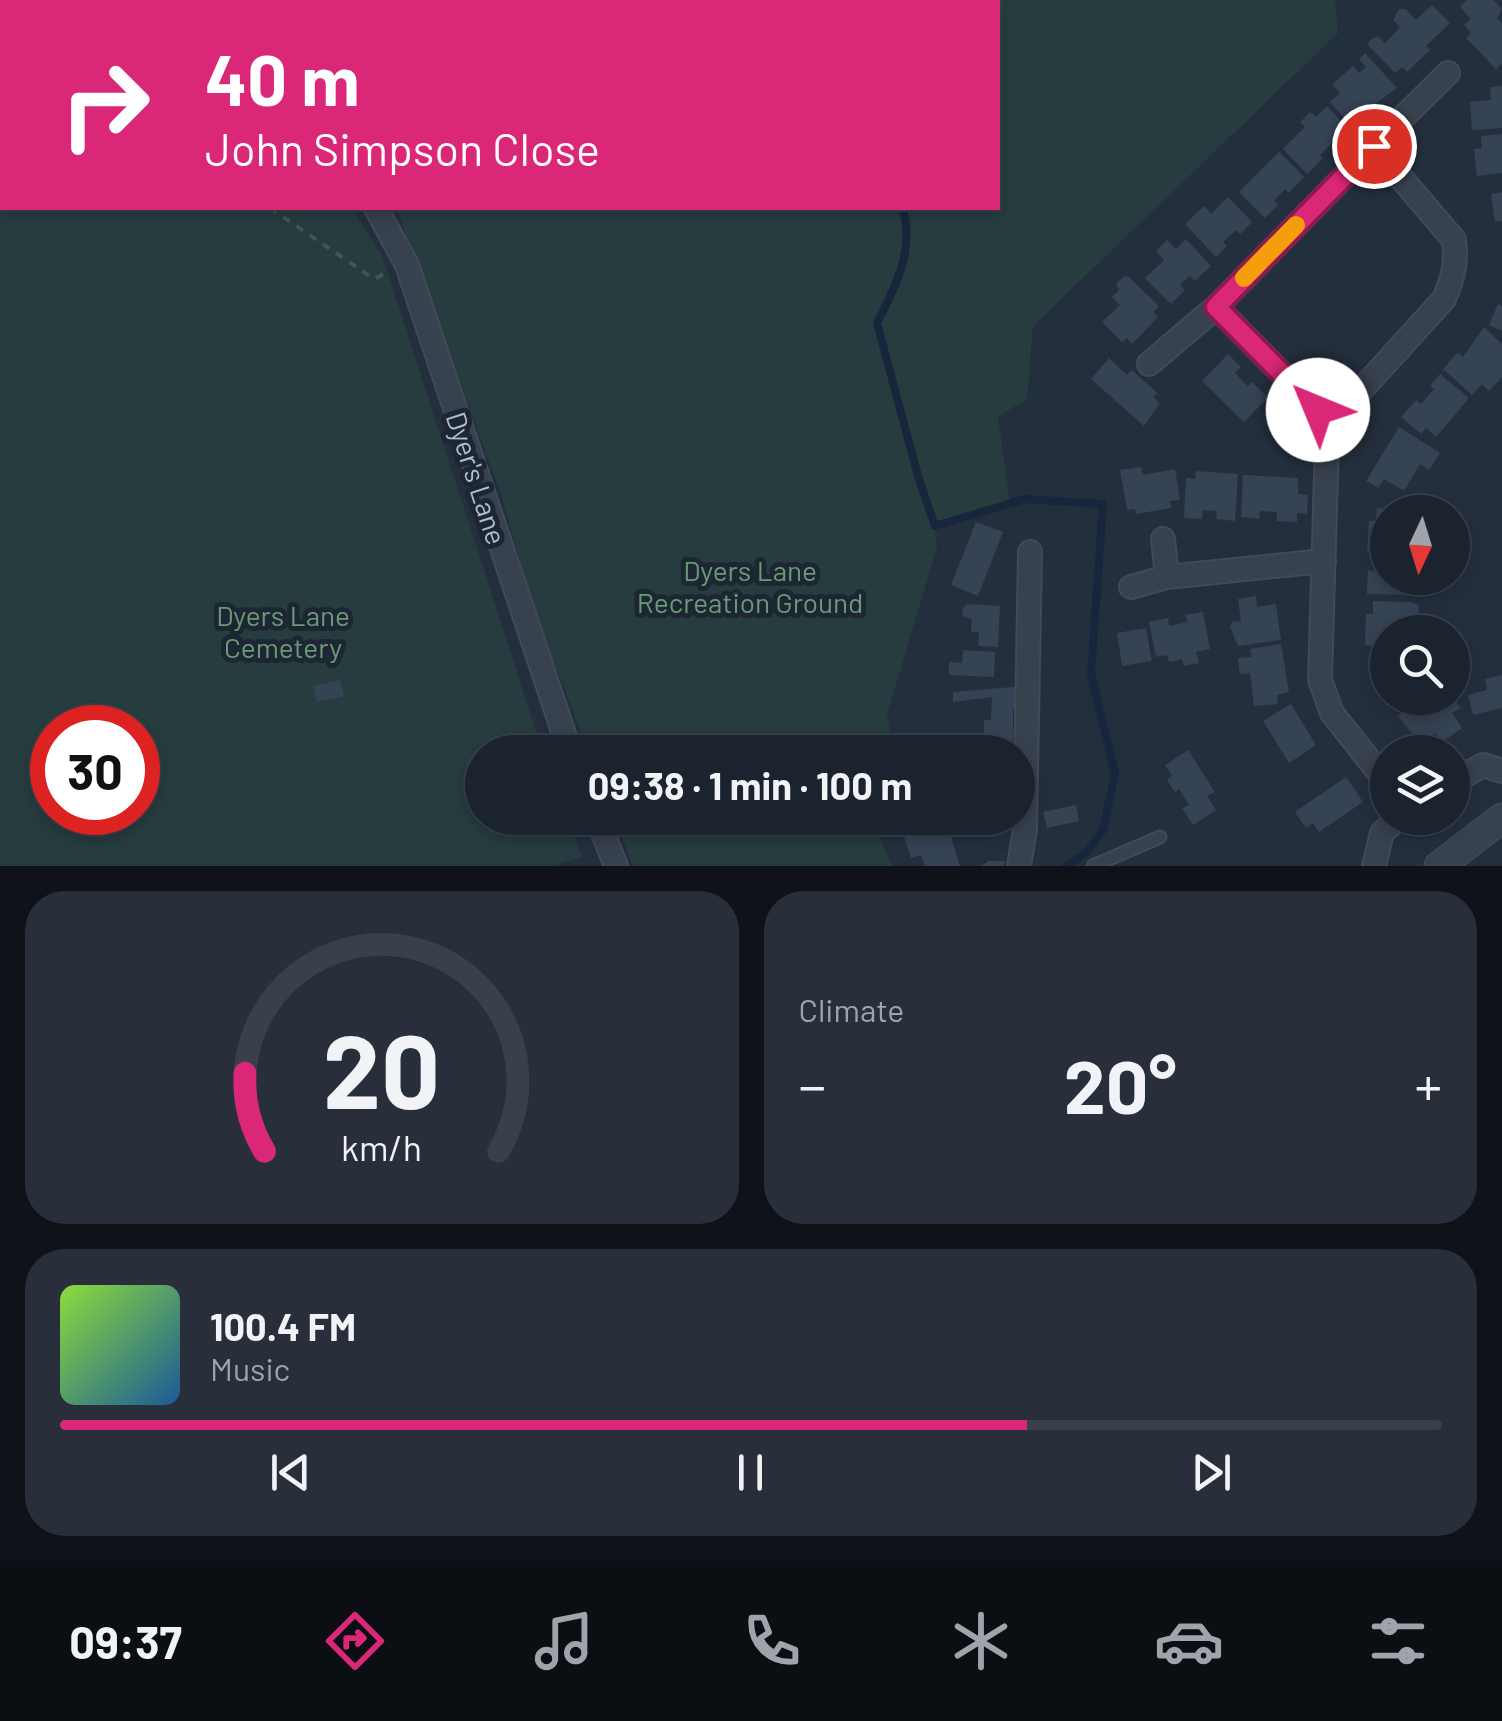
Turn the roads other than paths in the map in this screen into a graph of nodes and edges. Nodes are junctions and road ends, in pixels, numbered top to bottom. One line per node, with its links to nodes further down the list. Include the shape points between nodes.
1 (1448, 73): 2 (street)
2 (1374, 146): 4 (street); 6 (street, via 1454,240 1453,279 1444,299)
3 (377, 210): 12 (street, Dyer's Lane, via 407,265)
4 (1216, 307): 5 (street); 6 (street, via 1318,410)
5 (1150, 364)
6 (1335, 419): 9 (street, via 1327,440)
7 (1163, 540): 10 (street)
8 (1030, 552): 21 (street, via 1026,810)
9 (1324, 561): 10 (street); 13 (street, via 1320,680 1332,713)
10 (1166, 577): 11 (street)
11 (1131, 587)
12 (564, 735)
13 (1370, 761)
14 (1470, 772): 15 (street, via 1483,765)
15 (1502, 772)
16 (1502, 818): 24 (street)
17 (603, 835): 20 (street)
18 (1382, 835): 23 (street)
19 (1160, 837): 22 (lane)
20 (616, 866)
21 (1019, 866)
22 (1093, 866)
23 (1374, 866)
24 (1439, 866)

